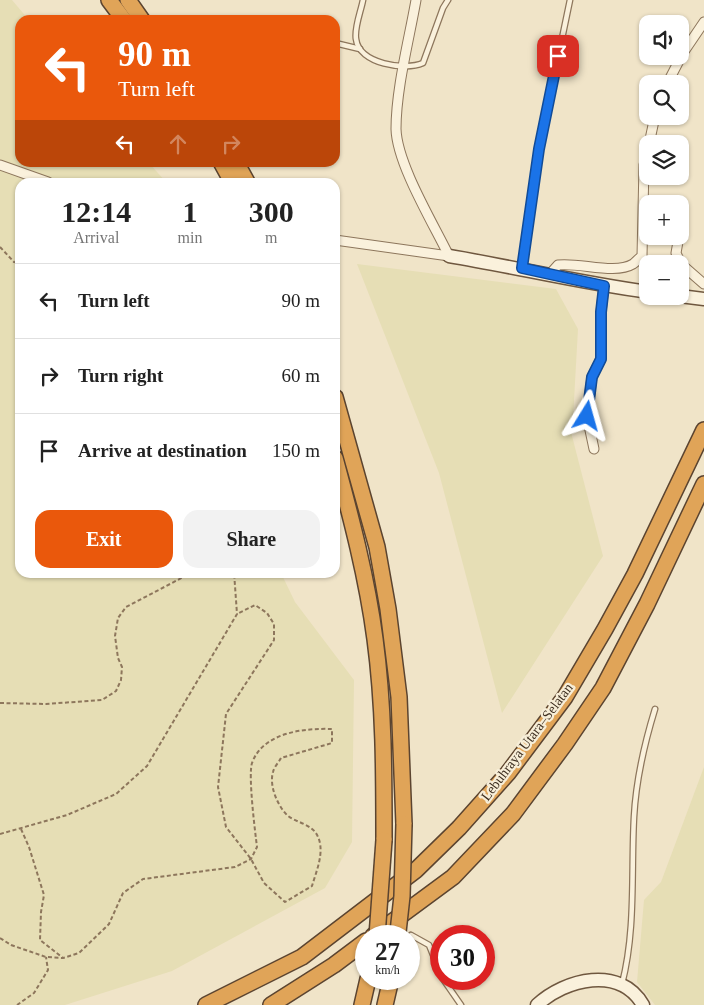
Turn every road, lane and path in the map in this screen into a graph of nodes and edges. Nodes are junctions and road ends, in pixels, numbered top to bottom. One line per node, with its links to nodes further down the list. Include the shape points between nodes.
1 (109, 0): 7 (highway)
2 (128, 0): 8 (highway)
3 (363, 0): 11 (lane, via 356,39)
4 (416, 0): 12 (street)
5 (448, 0): 12 (lane, via 423,63)
6 (570, 0): 24 (lane, via 539,149)
7 (120, 15)
8 (138, 15)
9 (704, 22): 13 (street)
10 (340, 44): 11 (lane)
11 (360, 49): 12 (lane, via 372,60)
12 (405, 66): 22 (street, via 396,130 404,164)
13 (672, 75)
14 (0, 165): 17 (street)
15 (228, 167): 16 (highway)
16 (238, 175)
17 (37, 178)
18 (644, 185): 25 (street, via 642,256 634,264 619,268 558,265)
19 (340, 241): 22 (street)
20 (677, 245): 26 (street, via 676,252 681,264)
21 (0, 248): 23 (path)
22 (449, 256): 24 (street)
23 (15, 262)
24 (522, 268): 25 (street)
25 (549, 275): 27 (street)
26 (704, 284)
27 (604, 286): 28 (street); 33 (street, via 601,359 592,377 587,416)
28 (639, 291)
29 (689, 297): 30 (street)
30 (704, 299)
31 (340, 416): 46 (highway, bridge, via 376,547 399,697 404,824)
32 (704, 430): 56 (highway, Lebuhraya Utara–Selatan, via 635,574 605,628 565,697 508,773 416,870 302,956)
33 (594, 449)
34 (340, 478): 44 (highway, bridge, via 375,638 381,703 384,840)
35 (704, 484): 45 (highway, via 603,688 565,744 513,814 453,877)
36 (182, 578): 39 (path, via 126,607 118,618 115,636 122,667 121,680 116,690 102,700)
37 (234, 578): 38 (path)
38 (237, 614): 41 (path, via 147,766 116,794 67,815); 43 (path, via 255,605 267,613 274,624 274,640 226,714 218,787 226,827)
39 (0, 703)
40 (655, 709): 51 (lane, via 642,750 634,814 629,958)
41 (21, 829): 42 (path); 50 (path, via 44,895 40,940)
42 (0, 834)
43 (252, 858): 43 (path, via 264,883 284,902 312,886 320,853 318,836 287,815 276,797 273,772 281,758 332,743 332,729 290,732 262,746 251,764 257,847); 50 (path, via 235,867 143,879 123,893 109,924 79,953)
44 (378, 925)
45 (388, 925)
46 (403, 925)
47 (0, 938): 49 (path, via 11,946)
48 (355, 949): 57 (highway)
49 (46, 957): 50 (path); 55 (path, via 48,970 34,993)
50 (63, 958)
51 (622, 985): 61 (street, via 591,979 576,982 552,993); 62 (street)
52 (365, 990): 58 (highway)
53 (389, 990): 59 (highway)
54 (451, 990): 60 (lane)
55 (17, 1005)
56 (206, 1005)
57 (271, 1005)
58 (361, 1005)
59 (386, 1005)
60 (461, 1005)
61 (537, 1005)
62 (643, 1005)

